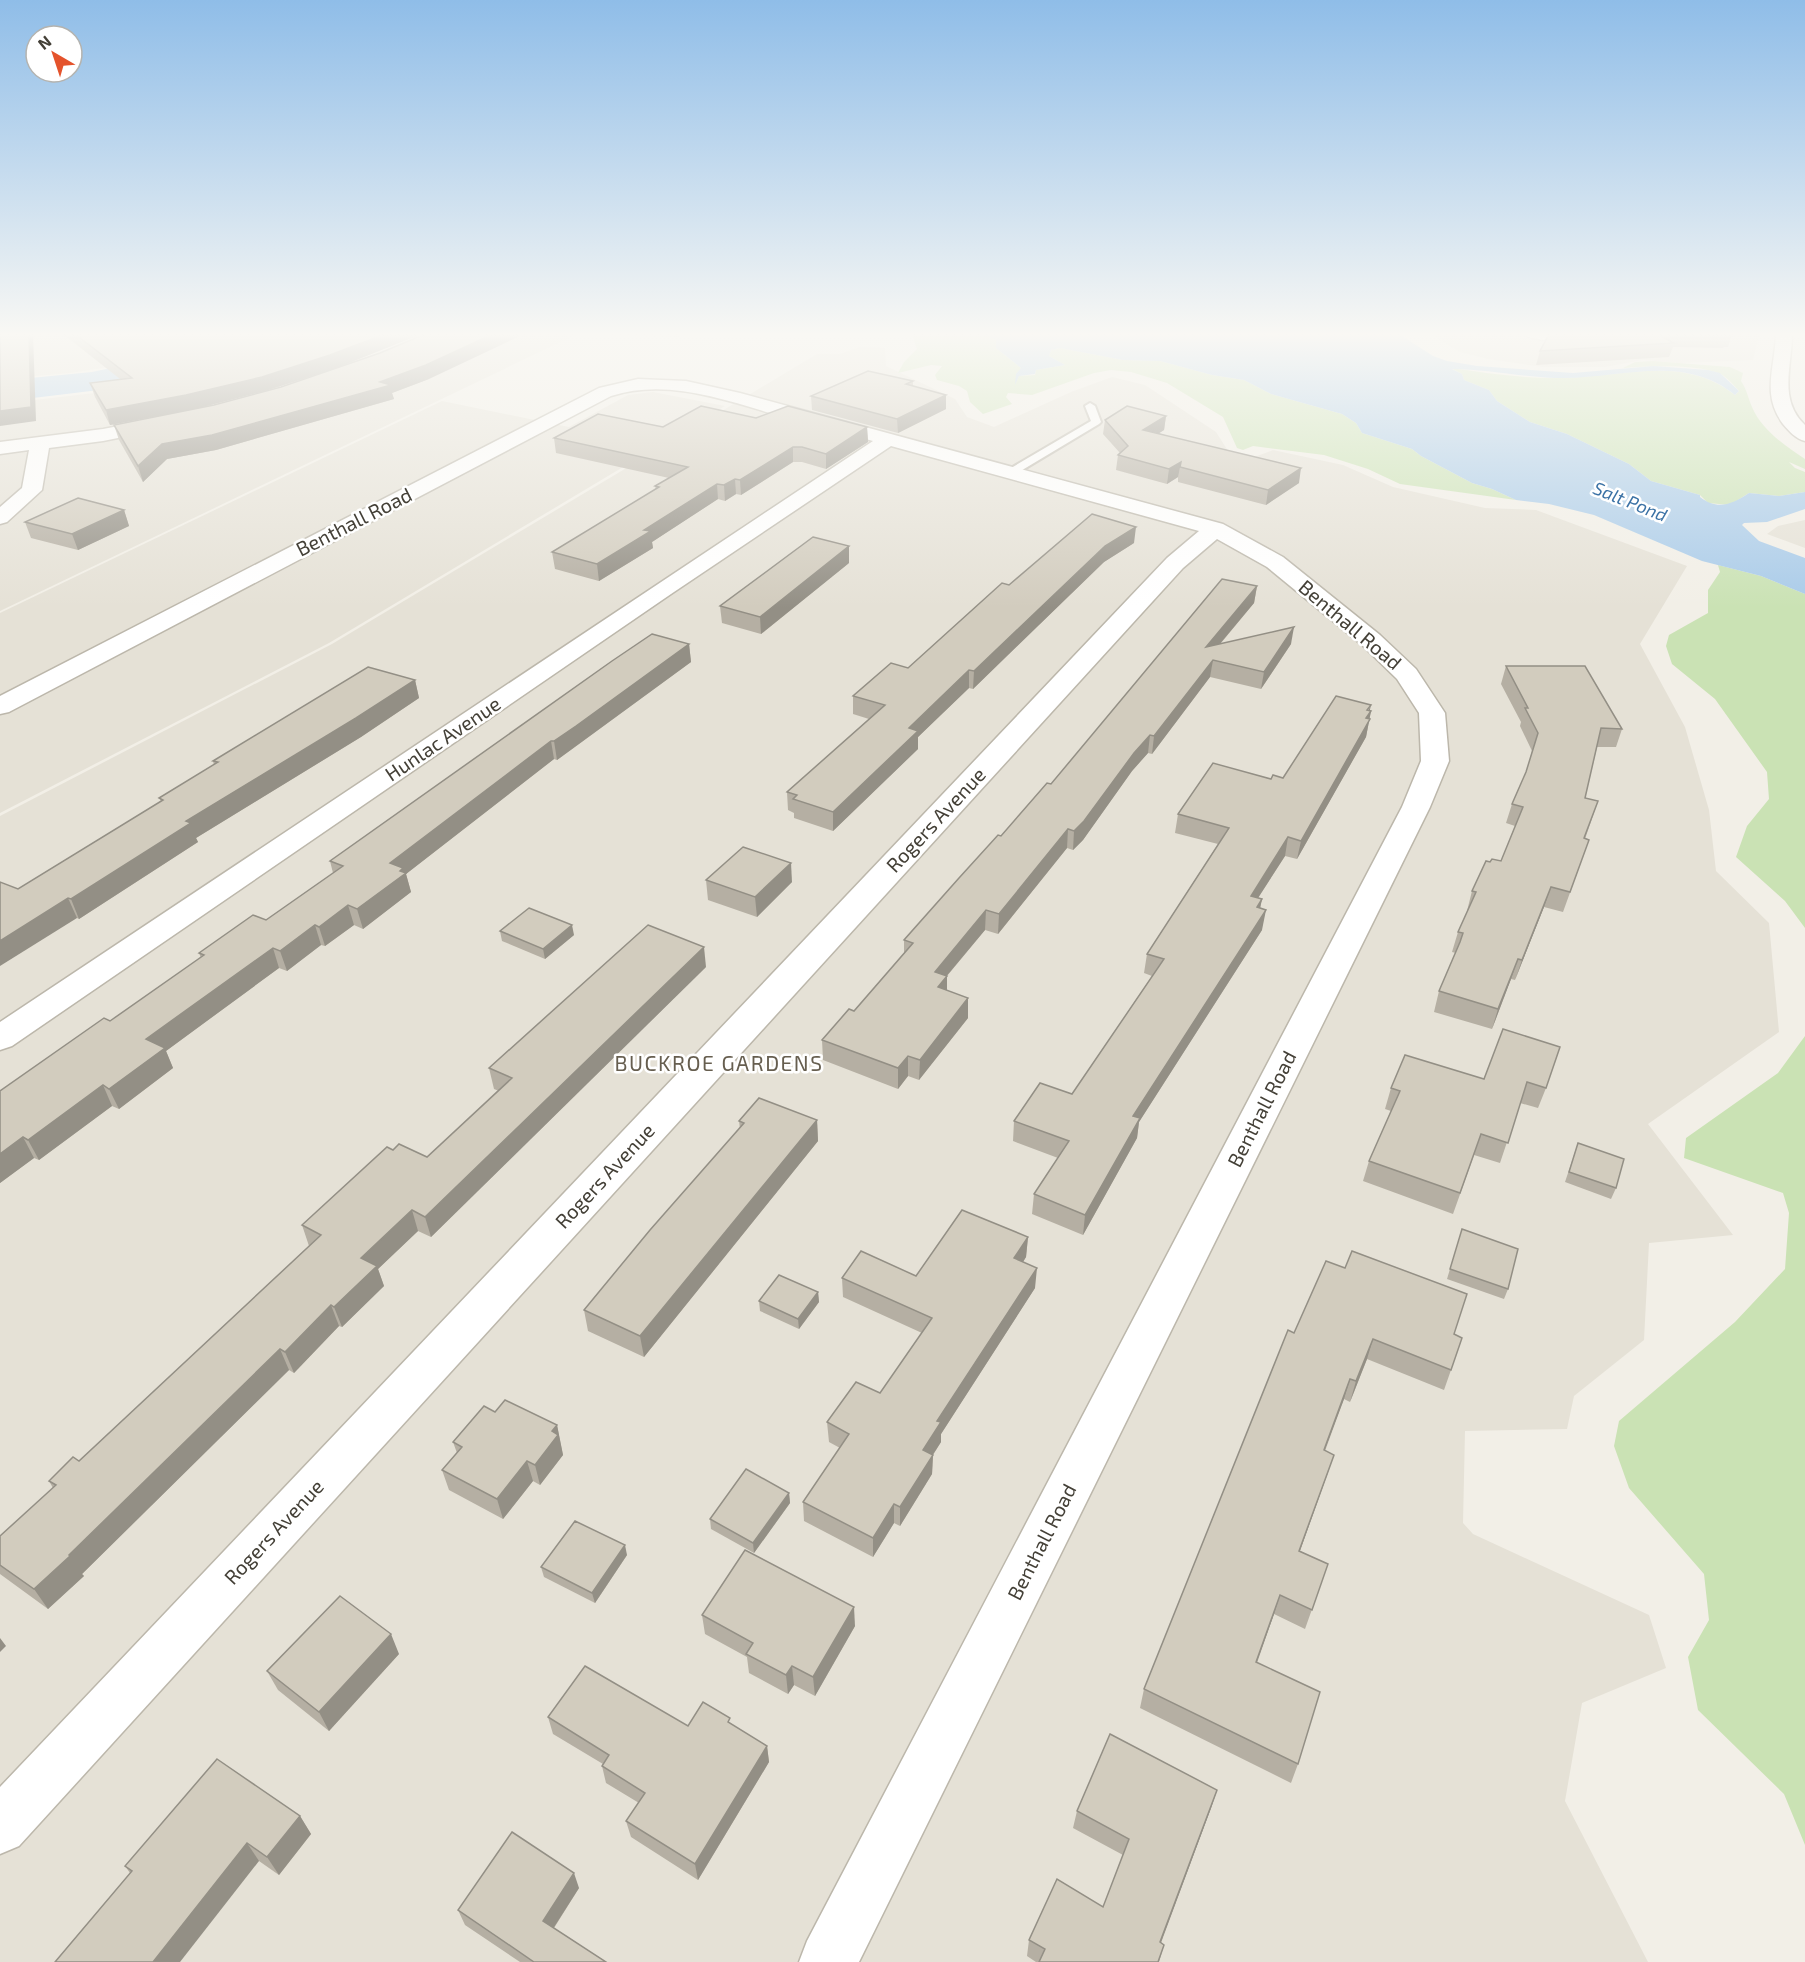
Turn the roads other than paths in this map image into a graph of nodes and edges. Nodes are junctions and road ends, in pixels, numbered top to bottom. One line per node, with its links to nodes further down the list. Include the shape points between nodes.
1 (153, 426): 6 (street)
2 (543, 426): 11 (street, Benthall Road)
3 (831, 426): 5 (street, Benthall Road)
4 (1090, 426): 8 (lane)
5 (886, 441): 8 (street, Benthall Road); 12 (street, Hunlac Avenue)
6 (40, 444): 7 (street); 9 (street, via 32,490)
7 (0, 448)
8 (1010, 473): 10 (street, Benthall Road)
9 (0, 518)
10 (1215, 529): 13 (street, Rogers Avenue, via 1167,572); 14 (street, Benthall Road, via 1275,562 1407,674 1432,713 1435,761 1416,807)
11 (0, 706)
12 (0, 1038)
13 (0, 1827)
14 (828, 1962)

